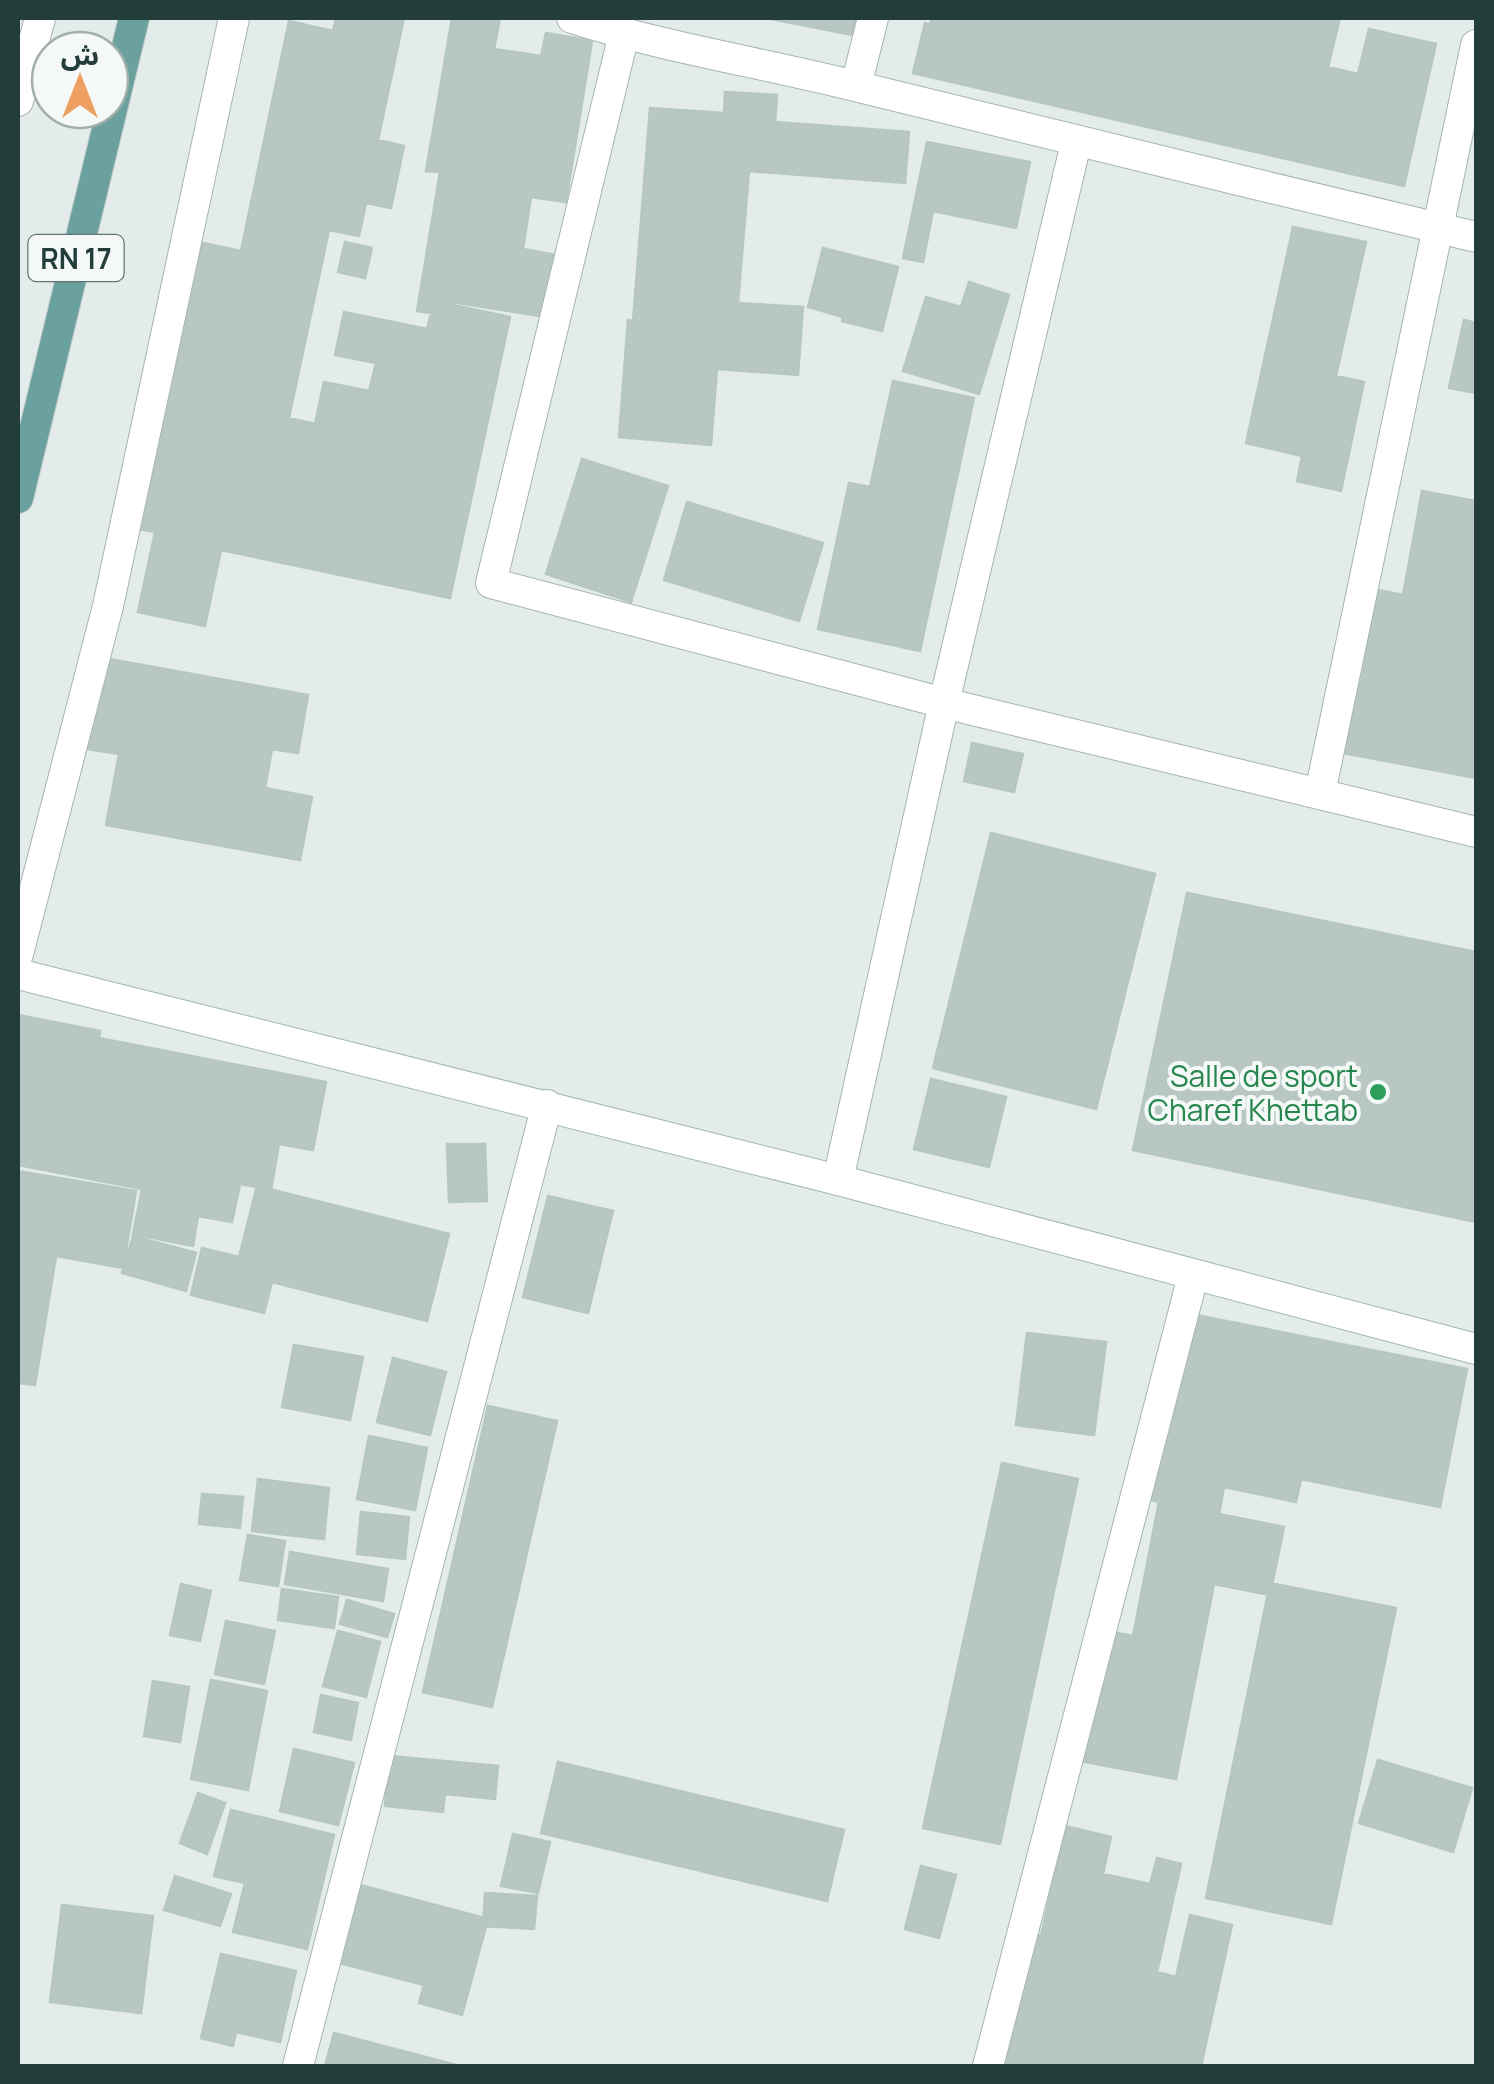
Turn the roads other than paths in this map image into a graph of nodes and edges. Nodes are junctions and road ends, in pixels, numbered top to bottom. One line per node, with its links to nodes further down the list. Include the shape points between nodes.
1 (40, 18): 9 (street)
2 (134, 18): 13 (main road, RN 17)
3 (234, 18): 17 (street, via 108,606)
4 (572, 18): 6 (street)
5 (873, 18): 8 (street)
6 (624, 34): 8 (street); 14 (street, via 491,583)
7 (1476, 45): 11 (street)
8 (856, 86): 10 (street)
9 (18, 101)
10 (1076, 143): 11 (street); 14 (street)
11 (1440, 228): 12 (street); 15 (street)
12 (1476, 237)
13 (18, 498)
14 (944, 704): 15 (street); 20 (street)
15 (1320, 793): 16 (street)
16 (1476, 832)
17 (18, 954)
18 (18, 974): 19 (street)
19 (547, 1106): 20 (street); 23 (street)
20 (838, 1180): 21 (street)
21 (1193, 1276): 22 (street); 24 (street)
22 (1476, 1349)
23 (298, 2066)
24 (988, 2066)

